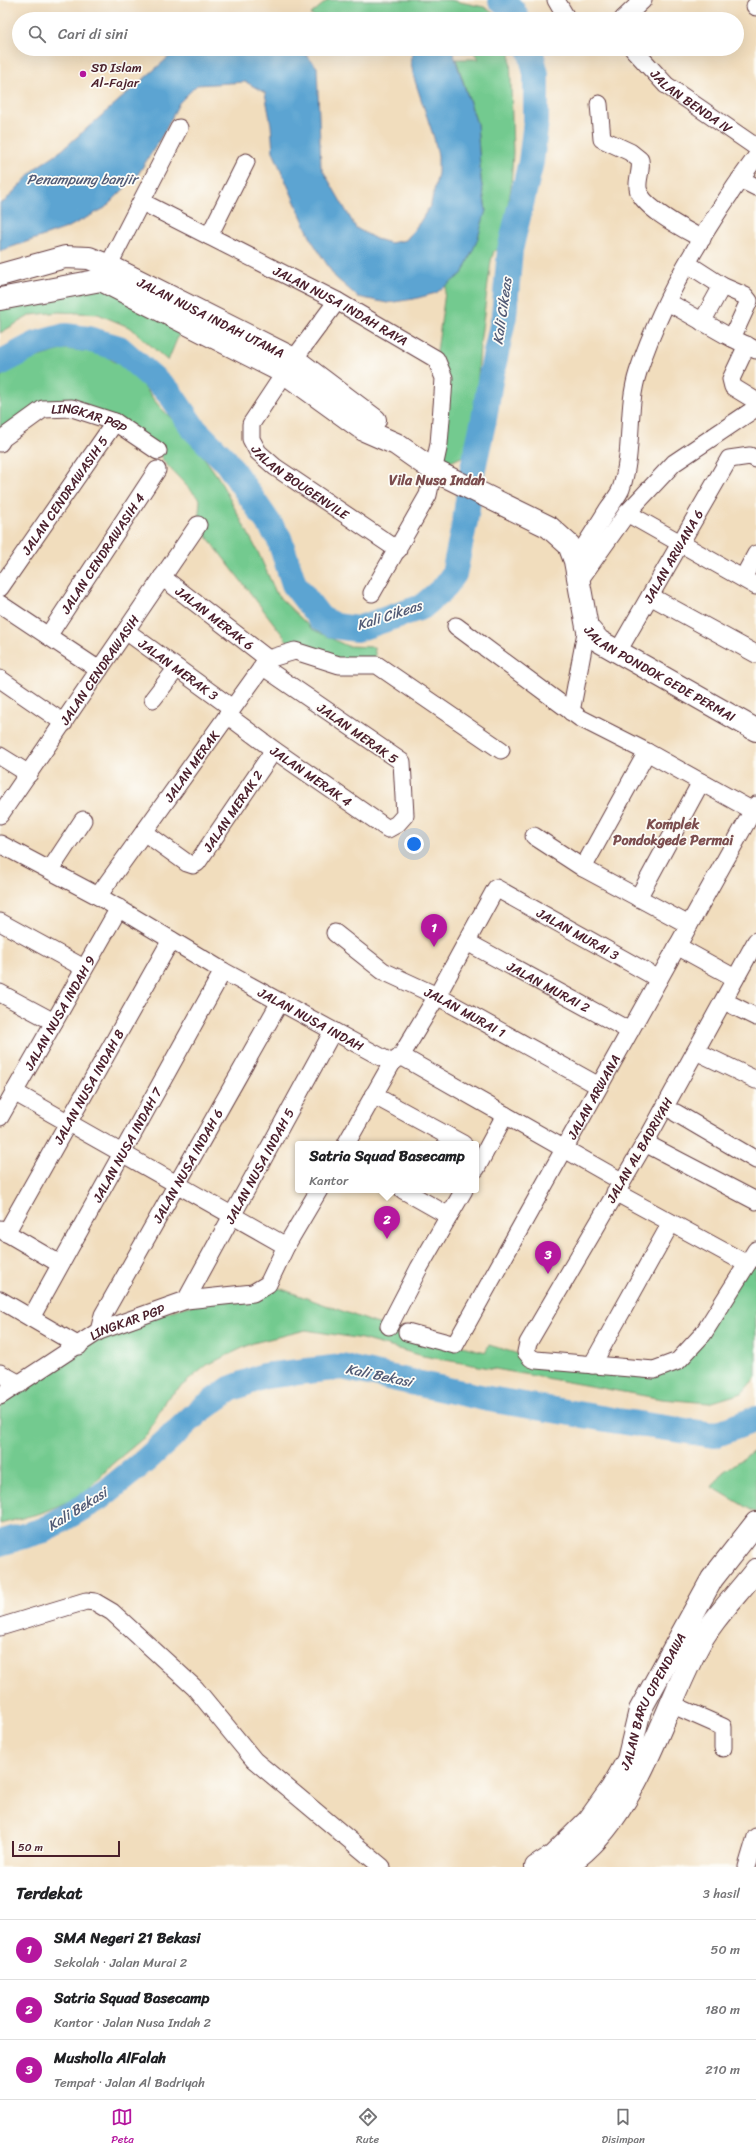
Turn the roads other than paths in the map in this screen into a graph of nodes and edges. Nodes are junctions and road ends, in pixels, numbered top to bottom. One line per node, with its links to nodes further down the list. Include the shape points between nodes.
1 (556, 0): 3 (street)
2 (643, 0): 4 (street)
3 (562, 12)
4 (630, 12)
5 (639, 56): 8 (street, JALAN BENDA IV, via 666,85)
6 (599, 104): 15 (street, via 602,139 630,152 640,160 638,187 641,198 670,220)
7 (179, 128): 13 (street)
8 (756, 147)
9 (756, 157): 11 (street)
10 (246, 162): 14 (street)
11 (740, 179): 12 (street); 15 (street)
12 (756, 187)
13 (142, 202): 14 (street, JALAN NUSA INDAH RAYA); 17 (street)
14 (210, 236): 21 (street, JALAN NUSA INDAH RAYA)
15 (702, 239): 16 (street)
16 (688, 264): 19 (street); 22 (street)
17 (105, 273): 18 (street, JALAN NUSA INDAH UTAMA, via 89,258 65,257); 20 (street); 25 (street, JALAN NUSA INDAH UTAMA)
18 (0, 275)
19 (722, 286): 23 (street); 24 (street, via 745,296 749,301)
20 (0, 299)
21 (337, 301): 25 (street, JALAN BOUGENVILE); 33 (street, JALAN NUSA INDAH RAYA, via 436,359 444,378)
22 (668, 302): 23 (street); 39 (street, via 637,374 630,443 620,490)
23 (702, 322): 24 (street)
24 (745, 344): 26 (street, via 731,379 733,387)
25 (290, 366): 33 (street, JALAN NUSA INDAH UTAMA, via 364,430 396,444); 37 (street, JALAN BOUGENVILE, via 251,424 250,438 258,452 275,467)
26 (756, 401)
27 (756, 408): 34 (street, via 674,463)
28 (115, 422): 29 (street, LINGKAR PGP, via 72,408 43,409); 30 (street, LINGKAR PGP); 43 (street, JALAN CENDRAWASIH 5)
29 (0, 442)
30 (158, 451)
31 (756, 459): 36 (street, JALAN ARWANA 6, via 750,456 729,459)
32 (157, 470): 50 (street, JALAN CENDRAWASIH 4)
33 (438, 473): 37 (street); 39 (street, JALAN PONDOK GEDE PERMAI, via 549,527 569,545)
34 (627, 513): 36 (street); 41 (street)
35 (198, 525): 40 (street, JALAN CENDRAWASIH)
36 (680, 543): 42 (street); 45 (street, JALAN ARWANA 6)
37 (398, 550): 44 (street)
38 (756, 554): 42 (street)
39 (576, 561): 41 (street, JALAN PONDOK GEDE PERMAI)
40 (162, 577): 49 (street, JALAN CENDRAWASIH); 53 (street, JALAN MERAK 6)
41 (578, 582): 48 (street, JALAN PONDOK GEDE PERMAI)
42 (750, 582)
43 (0, 588)
44 (372, 593)
45 (650, 596): 51 (street, JALAN ARWANA 6); 52 (street)
46 (0, 604): 50 (street)
47 (456, 626): 59 (street)
48 (587, 627): 51 (street, JALAN PONDOK GEDE PERMAI, via 599,641); 59 (street)
49 (126, 631): 54 (street, JALAN MERAK 3); 55 (street, JALAN CENDRAWASIH)
50 (48, 636): 55 (street)
51 (617, 653): 61 (street, JALAN PONDOK GEDE PERMAI)
52 (756, 654)
53 (265, 663): 58 (street, JALAN MERAK); 63 (street, via 295,651 339,665 377,665); 71 (street, JALAN MERAK 5, via 402,762 405,815)
54 (177, 668): 57 (street); 58 (street, JALAN MERAK 3)
55 (99, 670): 60 (street, JALAN CENDRAWASIH)
56 (0, 680): 60 (street)
57 (153, 700)
58 (229, 712): 62 (street, JALAN MERAK 4); 72 (street, JALAN MERAK)
59 (571, 712): 64 (street)
60 (64, 723): 66 (street, JALAN CENDRAWASIH)
61 (756, 730)
62 (274, 750): 71 (street, JALAN MERAK 4, via 388,829); 72 (street, JALAN MERAK 2, via 197,863 187,863)
63 (501, 750)
64 (647, 752): 67 (street); 75 (street)
65 (0, 756): 66 (street)
66 (29, 774): 69 (street, JALAN CENDRAWASIH)
67 (701, 782): 68 (street); 78 (street)
68 (754, 808): 81 (street, JALAN ARWANA)
69 (0, 815)
70 (83, 820): 76 (street)
71 (397, 824)
72 (144, 832): 77 (street, JALAN MERAK)
73 (534, 836): 75 (street)
74 (0, 844): 76 (street, JALAN NUSA INDAH)
75 (583, 868): 78 (street)
76 (50, 870): 77 (street, JALAN NUSA INDAH)
77 (98, 896): 79 (street, JALAN NUSA INDAH)
78 (638, 898): 81 (street)
79 (119, 908): 83 (street, JALAN NUSA INDAH); 87 (street, JALAN NUSA INDAH 9)
80 (0, 922): 87 (street)
81 (689, 925): 86 (street, JALAN ARWANA)
82 (335, 933): 92 (street, JALAN MURAI 1, via 383,971)
83 (171, 940): 88 (street, JALAN NUSA INDAH); 108 (street, JALAN NUSA INDAH 8)
84 (756, 941): 89 (street, JALAN AL BADRIYAH)
85 (467, 942): 90 (street, JALAN MURAI 3, via 496,888); 92 (street); 98 (street, JALAN MURAI 2)
86 (678, 946): 89 (street); 90 (street, JALAN ARWANA)
87 (84, 968): 96 (street, JALAN NUSA INDAH 9)
88 (223, 971): 94 (street, JALAN NUSA INDAH); 113 (street, JALAN NUSA INDAH 7)
89 (735, 978): 93 (street, JALAN AL BADRIYAH)
90 (659, 979): 98 (street, JALAN ARWANA)
91 (0, 993): 96 (street)
92 (437, 996): 100 (street); 102 (street, JALAN MURAI 1)
93 (724, 1001): 95 (street); 99 (street, JALAN AL BADRIYAH)
94 (280, 1002): 97 (street, JALAN NUSA INDAH); 116 (street, JALAN NUSA INDAH 6)
95 (756, 1017)
96 (54, 1022): 103 (street, JALAN NUSA INDAH 9)
97 (333, 1031): 100 (street, JALAN NUSA INDAH); 122 (street, JALAN NUSA INDAH 5)
98 (630, 1031): 102 (street, JALAN ARWANA)
99 (696, 1051): 101 (street); 111 (street, JALAN AL BADRIYAH)
100 (396, 1060): 104 (street); 106 (street, JALAN NUSA INDAH)
101 (756, 1080)
102 (599, 1086): 112 (street, JALAN ARWANA)
103 (14, 1092): 107 (street, JALAN NUSA INDAH 9); 108 (street)
104 (373, 1095): 109 (street); 110 (street)
105 (676, 1113): 115 (street)
106 (505, 1115): 112 (street, JALAN NUSA INDAH); 114 (street)
107 (0, 1117)
108 (68, 1124): 113 (street); 125 (street, JALAN NUSA INDAH 8)
109 (348, 1141)
110 (457, 1141)
111 (645, 1142): 117 (street, JALAN AL BADRIYAH); 121 (street)
112 (564, 1150): 117 (street, JALAN NUSA INDAH); 135 (street, JALAN ARWANA, via 455,1345)
113 (122, 1154): 116 (street); 128 (street, JALAN NUSA INDAH 7)
114 (479, 1159)
115 (756, 1160)
116 (178, 1184): 122 (street); 134 (street, JALAN NUSA INDAH 6, via 103,1315)
117 (618, 1187): 124 (street, JALAN NUSA INDAH); 137 (street, JALAN AL BADRIYAH, via 528,1343 526,1352 530,1358)
118 (317, 1193): 126 (street)
119 (408, 1193): 123 (street)
120 (462, 1193): 123 (street)
121 (756, 1201)
122 (231, 1214): 126 (street); 131 (street, JALAN NUSA INDAH 5)
123 (449, 1216): 133 (street)
124 (671, 1223): 129 (street, JALAN NUSA INDAH); 137 (street)
125 (3, 1231): 128 (street)
126 (286, 1246): 131 (street, LINGKAR PGP, via 268,1284 253,1293)
127 (756, 1250): 129 (street)
128 (60, 1264): 132 (street, JALAN NUSA INDAH 7)
129 (747, 1264): 137 (street, via 703,1334 678,1361 654,1370)
130 (0, 1300): 132 (street)
131 (186, 1300): 134 (street, LINGKAR PGP)
132 (31, 1318): 136 (street)
133 (389, 1326)
134 (99, 1331): 136 (street, LINGKAR PGP)
135 (407, 1332)
136 (79, 1346): 139 (street, LINGKAR PGP)
137 (592, 1365)
138 (0, 1373): 139 (street)
139 (20, 1384): 140 (street, LINGKAR PGP)
140 (0, 1396)
141 (756, 1523): 149 (street, JALAN BARU CIPENDAWA, via 712,1579 640,1710 628,1760 612,1788 589,1820 553,1856)
142 (756, 1570): 144 (street, JALAN BARU CIPENDAWA, via 708,1630 696,1649)
143 (0, 1627): 148 (street, via 78,1602 95,1602 108,1609 195,1688 254,1760)
144 (671, 1704): 145 (street, via 723,1727); 147 (street, JALAN BARU CIPENDAWA, via 641,1770 621,1806 597,1838)
145 (722, 1748)
146 (756, 1837): 150 (street)
147 (569, 1865)
148 (382, 1867)
149 (536, 1867)
150 (747, 1867)

